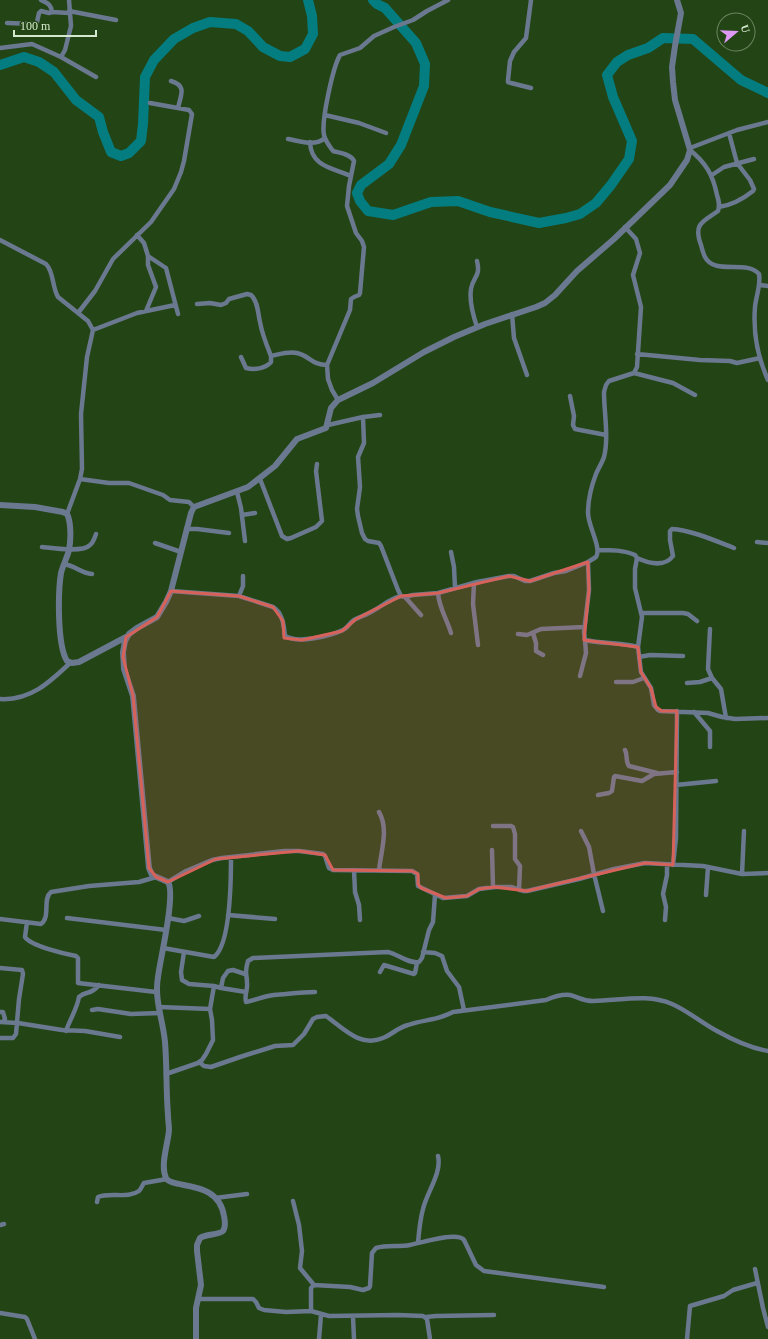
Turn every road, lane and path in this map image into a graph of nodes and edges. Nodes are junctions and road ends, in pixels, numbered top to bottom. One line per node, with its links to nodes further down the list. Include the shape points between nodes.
1 (41, 0): 6 (street, via 52,7)
2 (69, 0): 7 (street)
3 (531, 0): 14 (street, via 526,38 510,61 508,80)
4 (677, 0): 24 (street, via 681,10 672,67 673,82)
5 (445, 1): 17 (street, via 413,20 374,36 360,48 340,55 332,75)
6 (52, 12): 7 (street); 9 (street, via 41,11 35,24)
7 (69, 12): 8 (street); 11 (street, via 71,26)
8 (116, 20)
9 (7, 23)
10 (0, 48): 11 (street, via 32,44)
11 (61, 56): 12 (street)
12 (96, 76)
13 (171, 81): 16 (street, via 181,87)
14 (531, 88)
15 (150, 103): 16 (street)
16 (178, 108): 31 (street, via 189,110 192,114 182,172 174,189 151,222)
17 (325, 115): 19 (street); 21 (street)
18 (768, 122): 20 (street)
19 (386, 133)
20 (729, 133): 24 (street); 26 (street)
21 (325, 138): 23 (street); 28 (street, via 333,151 353,158)
22 (288, 139): 23 (street)
23 (310, 142): 28 (street, via 311,153 322,165)
24 (690, 149): 27 (street); 30 (street, via 687,160 670,185)
25 (754, 159): 26 (street)
26 (737, 163): 27 (street, via 724,167); 29 (street, via 754,189 740,200)
27 (712, 175): 29 (street)
28 (352, 176): 49 (street, via 347,206 364,248 360,293 352,298)
29 (719, 207): 35 (street, via 718,211 700,225 700,242 705,257 716,265 754,270 758,274)
30 (625, 227): 42 (street, via 551,298 540,306); 45 (street, via 636,239 640,252 633,275 641,307)
31 (137, 235): 33 (street, via 144,243); 40 (street, via 113,260 95,291)
32 (0, 241): 40 (street, via 46,264 50,268 58,297)
33 (148, 256): 38 (street, via 166,268); 39 (street, via 148,265 156,287)
34 (477, 261): 43 (street, via 478,273 471,292 472,309)
35 (759, 285): 36 (street); 48 (street, via 755,309)
36 (768, 286)
37 (197, 304): 46 (street, via 221,305 229,299 247,294 253,296)
38 (175, 305): 39 (street); 41 (street)
39 (146, 312): 44 (street)
40 (78, 313): 44 (street, via 88,321)
41 (178, 314)
42 (512, 314): 43 (street); 51 (street, via 514,338)
43 (478, 327): 55 (street, via 424,352 384,377)
44 (93, 330): 62 (street, via 87,357 81,414)
45 (637, 354): 48 (street, via 737,363); 50 (street)
46 (271, 356): 47 (street, via 271,362 267,366 253,369 246,368); 49 (street, via 297,353 317,364)
47 (241, 357)
48 (760, 358): 52 (street)
49 (327, 365): 55 (street, via 328,379)
50 (634, 374): 53 (street, via 673,383); 59 (street, via 609,381 606,385)
51 (527, 375)
52 (768, 380)
53 (695, 395)
54 (570, 396): 59 (street, via 574,416 572,425 575,429)
55 (338, 400): 58 (street, via 331,408)
56 (380, 416): 57 (street)
57 (363, 417): 58 (street); 92 (street, via 364,443 358,457 359,523 365,539 381,546 398,590)
58 (328, 425): 61 (street, via 323,430 297,439 275,466)
59 (606, 435): 79 (street, via 603,458 588,497 589,525)
60 (317, 464): 61 (street, via 322,521 316,527 287,539 282,536)
61 (260, 479): 63 (street)
62 (80, 480): 65 (street, via 109,484 129,483 163,494 170,500 189,502); 67 (street)
63 (237, 492): 65 (street); 68 (street)
64 (0, 505): 67 (street, via 34,507)
65 (194, 508): 69 (street)
66 (255, 512): 68 (street)
67 (67, 514): 78 (street)
68 (242, 515): 72 (street)
69 (186, 529): 70 (street); 80 (street)
70 (229, 533)
71 (96, 534): 78 (street, via 91,545)
72 (245, 541)
73 (758, 542): 75 (street)
74 (155, 543): 80 (street)
75 (768, 543)
76 (42, 547): 78 (street)
77 (734, 548): 82 (street, via 684,531 672,530 672,558 656,564)
78 (69, 550): 84 (street)
79 (599, 550): 82 (street, via 626,552); 83 (street, via 596,557)
80 (181, 552): 89 (street)
81 (451, 552): 88 (street)
82 (637, 558): 93 (street, via 634,588)
83 (588, 562): 87 (street, via 530,581 509,576); 96 (street, via 589,590)
84 (64, 564): 85 (street, via 82,573); 108 (street, via 59,587 59,611 63,651 65,659)
85 (92, 574)
86 (244, 576): 91 (street)
87 (474, 583): 88 (street); 103 (street, via 473,604)
88 (455, 588): 90 (street)
89 (171, 591): 91 (street); 101 (street, via 157,617)
90 (438, 593): 92 (street); 98 (street, via 441,611)
91 (239, 596): 92 (street, via 276,608 283,621 285,636 302,640 342,631 352,621 387,601)
92 (403, 596): 94 (street)
93 (641, 613): 95 (street, via 683,613); 104 (street)
94 (420, 615)
95 (696, 620)
96 (584, 627): 99 (street, via 541,629); 102 (street)
97 (710, 629): 111 (street, via 708,663)
98 (451, 633)
99 (534, 633): 100 (street); 105 (street, via 536,651)
100 (518, 634)
101 (126, 637): 108 (street, via 79,662); 140 (street, via 123,662 132,696 149,868 151,874)
102 (585, 640): 104 (street); 109 (street, via 586,653)
103 (478, 645)
104 (638, 647): 106 (street)
105 (543, 655)
106 (639, 656): 107 (street); 110 (street)
107 (683, 656)
108 (70, 663): 114 (street, via 27,696)
109 (580, 676)
110 (644, 678): 112 (street, via 638,681); 115 (street, via 651,688 658,710)
111 (712, 678): 113 (street); 117 (street, via 721,689)
112 (616, 682)
113 (687, 683)
114 (0, 700)
115 (677, 711): 116 (street); 121 (street)
116 (694, 712): 117 (street); 119 (street, via 710,730)
117 (726, 718): 118 (street)
118 (768, 718)
119 (710, 747)
120 (625, 750): 122 (street, via 629,766)
121 (676, 772): 122 (street); 124 (street)
122 (658, 773): 125 (street, via 642,781 615,776 611,792)
123 (716, 781): 124 (street)
124 (676, 784): 133 (street)
125 (598, 795)
126 (379, 812): 136 (street, via 384,830)
127 (493, 826): 143 (street, via 513,827 515,859 520,866)
128 (581, 831): 138 (street, via 589,847)
129 (744, 831): 139 (street)
130 (492, 850): 142 (street)
131 (231, 857): 135 (street, via 299,851 323,854 331,869); 141 (street, via 207,862); 148 (street)
132 (667, 864): 133 (street); 138 (street, via 645,863); 154 (street)
133 (673, 865): 134 (street)
134 (708, 867): 139 (street); 145 (street)
135 (354, 870): 136 (street); 153 (street)
136 (379, 870): 144 (street, via 412,871 417,874 418,886)
137 (768, 873): 139 (street)
138 (594, 874): 143 (street, via 527,891); 146 (street)
139 (742, 874)
140 (156, 877): 141 (street); 155 (street, via 139,882 51,892 48,895 43,923)
141 (168, 882): 150 (street, via 171,890)
142 (493, 887): 143 (street, via 512,887); 144 (street, via 479,889 467,896 446,898)
143 (519, 890)
144 (435, 895): 159 (street, via 433,922)
145 (706, 895)
146 (603, 911)
147 (199, 916): 150 (street, via 184,921)
148 (228, 916): 152 (street); 158 (street, via 223,940 216,956)
149 (67, 918): 156 (street)
150 (168, 918): 156 (street)
151 (0, 919): 155 (street)
152 (275, 919)
153 (360, 920)
154 (665, 920)
155 (27, 922): 164 (street, via 26,939 76,956 79,963 78,983)
156 (166, 930): 157 (street)
157 (163, 948): 158 (street); 167 (street)
158 (184, 952): 165 (street, via 182,980 189,984)
159 (423, 952): 160 (street); 173 (street, via 442,956 447,971 459,987)
160 (417, 963): 162 (street, via 414,974 384,965); 163 (street, via 388,952 253,958 248,961)
161 (0, 968): 176 (street, via 22,970)
162 (380, 972)
163 (245, 974): 166 (street, via 228,970); 168 (street, via 248,981)
164 (99, 986): 167 (street); 177 (street, via 93,992 79,997)
165 (214, 986): 166 (street); 170 (street)
166 (220, 988): 168 (street)
167 (156, 992): 172 (street)
168 (246, 992): 169 (street, via 245,998 248,1002 274,995)
169 (315, 992)
170 (210, 1009): 172 (street); 181 (street, via 213,1040)
171 (92, 1010): 172 (street, via 131,1014)
172 (159, 1010): 182 (street, via 165,1044)
173 (464, 1010): 180 (street, via 546,1000 564,995 587,1001 636,998 657,1000 672,1004 744,1045); 181 (street, via 439,1019 400,1027 385,1037 370,1041 349,1034 326,1016 317,1017 293,1045 275,1046 211,1067)
174 (0, 1012): 175 (street, via 4,1015)
175 (2, 1022): 176 (street)
176 (18, 1023): 177 (street); 179 (street, via 15,1037)
177 (66, 1030): 178 (street)
178 (120, 1037)
179 (0, 1038)
180 (768, 1051)
181 (199, 1062): 182 (street)
182 (166, 1074): 184 (street, via 169,1129 165,1157)
183 (438, 1156): 189 (street, via 437,1170 423,1208)
184 (167, 1179): 186 (street, via 173,1183 203,1190); 188 (street, via 144,1183 140,1191 133,1193 103,1195 98,1197)
185 (247, 1194): 186 (street)
186 (215, 1198): 194 (street, via 223,1208 224,1230 204,1235 197,1244 201,1285)
187 (293, 1201): 192 (street, via 302,1251 300,1268)
188 (96, 1202)
189 (418, 1243): 192 (street, via 379,1247 373,1250 370,1286 366,1290); 193 (street, via 460,1237 476,1265 484,1272)
190 (755, 1269): 191 (street)
191 (757, 1283): 201 (street); 207 (street, via 690,1306)
192 (314, 1285): 195 (street, via 311,1288)
193 (604, 1287)
194 (198, 1299): 195 (street, via 253,1299 259,1308 264,1310); 203 (street, via 195,1315)
195 (311, 1312): 197 (street)
196 (0, 1313): 202 (street, via 25,1317)
197 (321, 1315): 199 (street); 204 (street)
198 (494, 1315): 200 (street)
199 (353, 1317): 200 (street); 205 (street)
200 (426, 1317): 206 (street)
201 (768, 1327)
202 (35, 1339)
203 (196, 1339)
204 (319, 1339)
205 (354, 1339)
206 (430, 1339)
207 (687, 1339)

